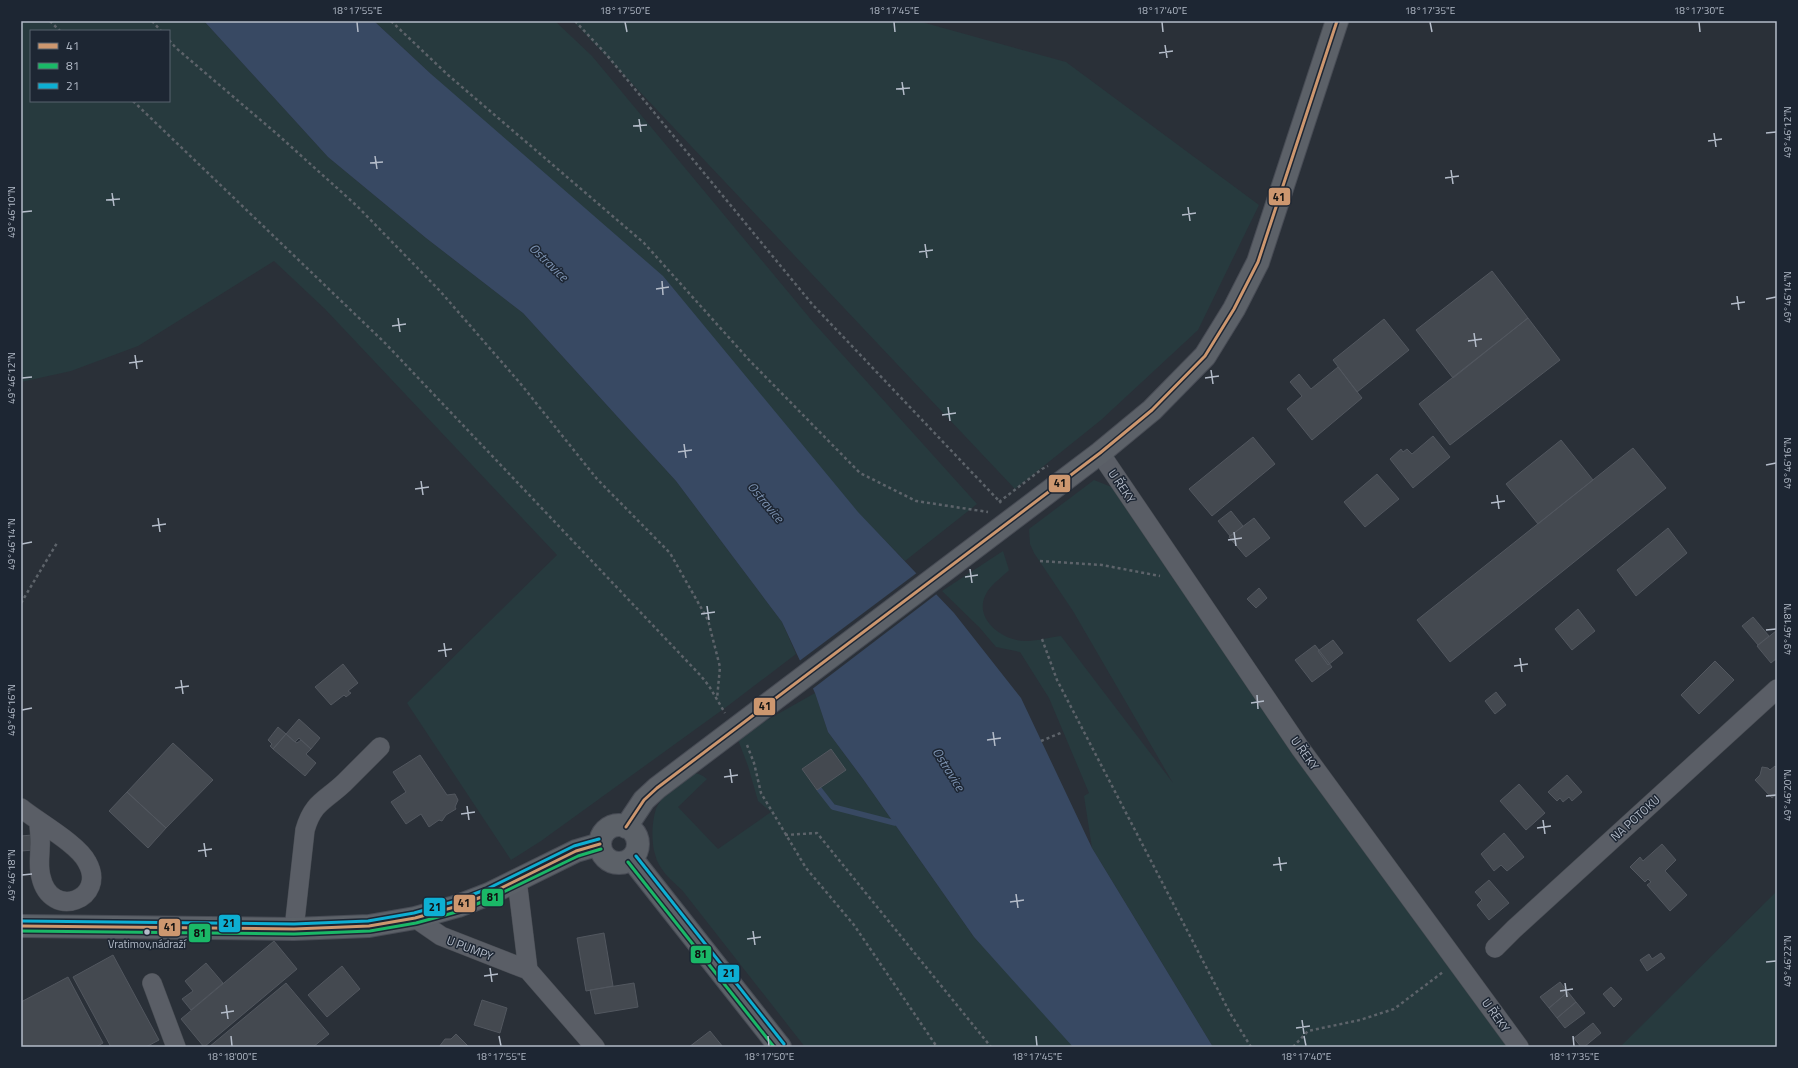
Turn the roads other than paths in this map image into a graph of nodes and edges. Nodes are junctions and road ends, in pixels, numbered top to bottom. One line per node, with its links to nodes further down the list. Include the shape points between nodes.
1 (1337, 21): 2 (main road, via 1258,262 1234,309 1205,356 1152,410)
2 (1100, 453): 7 (main road, via 657,788 644,800); 20 (street, U ŘEKY, via 1300,748)
3 (1777, 689): 14 (street, NA POTOKU)
4 (380, 747): 13 (street, via 343,784 317,804 309,817 305,830)
5 (21, 808): 6 (street)
6 (39, 822)
7 (626, 827): 8 (main road, via 617,825 608,829); 9 (main road, via 635,834 638,842 637,851)
8 (600, 844): 9 (main road, via 603,855 610,861 621,863); 10 (main road, via 576,850)
9 (632, 859): 19 (main road)
10 (517, 880): 11 (main road, via 458,906); 15 (street)
11 (415, 918): 13 (main road, via 369,926); 15 (street, U PUMPY, via 441,936)
12 (21, 926): 13 (main road)
13 (294, 929)
14 (1495, 948)
15 (528, 970): 18 (street, U PUMPY)
16 (152, 983): 17 (street)
17 (176, 1047)
18 (596, 1047)
19 (780, 1047)
20 (1519, 1047)

